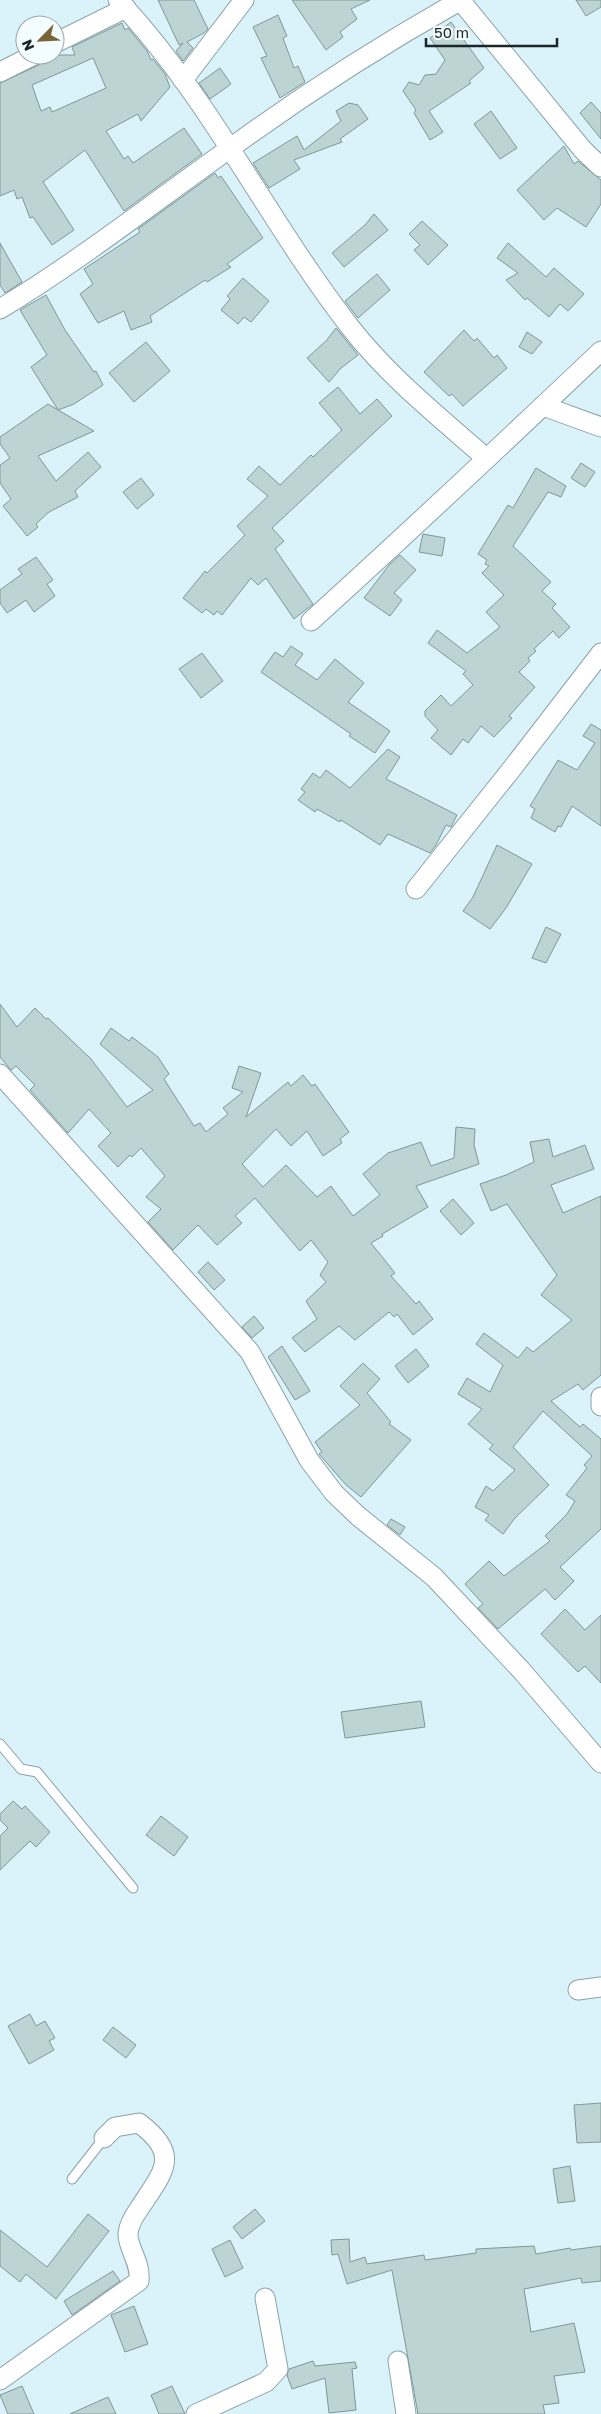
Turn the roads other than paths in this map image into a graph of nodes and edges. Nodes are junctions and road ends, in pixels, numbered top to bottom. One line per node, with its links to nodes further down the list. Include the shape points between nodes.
1 (244, 0): 7 (street)
2 (461, 0): 8 (street, via 349,67); 9 (street, via 583,150)
3 (122, 4): 4 (street); 7 (street)
4 (65, 37)
5 (15, 64): 6 (street)
6 (0, 72)
7 (183, 80): 8 (street)
8 (231, 147): 10 (street, via 41,285); 14 (street, via 350,327 396,379)
9 (601, 167)
10 (0, 310)
11 (601, 351): 12 (street)
12 (543, 406): 13 (street); 14 (street)
13 (601, 427)
14 (486, 458): 15 (street)
15 (311, 621)
16 (601, 653): 17 (street)
17 (416, 889)
18 (0, 1074): 22 (street, via 250,1352 310,1460 334,1493 434,1577 521,1670)
19 (601, 1398): 20 (street)
20 (601, 1406)
21 (0, 1744): 23 (lane, via 21,1769 37,1772)
22 (601, 1763)
23 (132, 1888)
24 (601, 1987): 25 (street)
25 (578, 1990)
26 (104, 2138): 27 (lane); 30 (street, via 115,2127 139,2123 154,2134 164,2150 164,2169 133,2218 128,2234 140,2268 139,2281)
27 (72, 2180)
28 (266, 2298): 31 (street, via 278,2369 266,2382)
29 (398, 2361): 32 (street)
30 (0, 2380)
31 (196, 2414)
32 (406, 2414)

